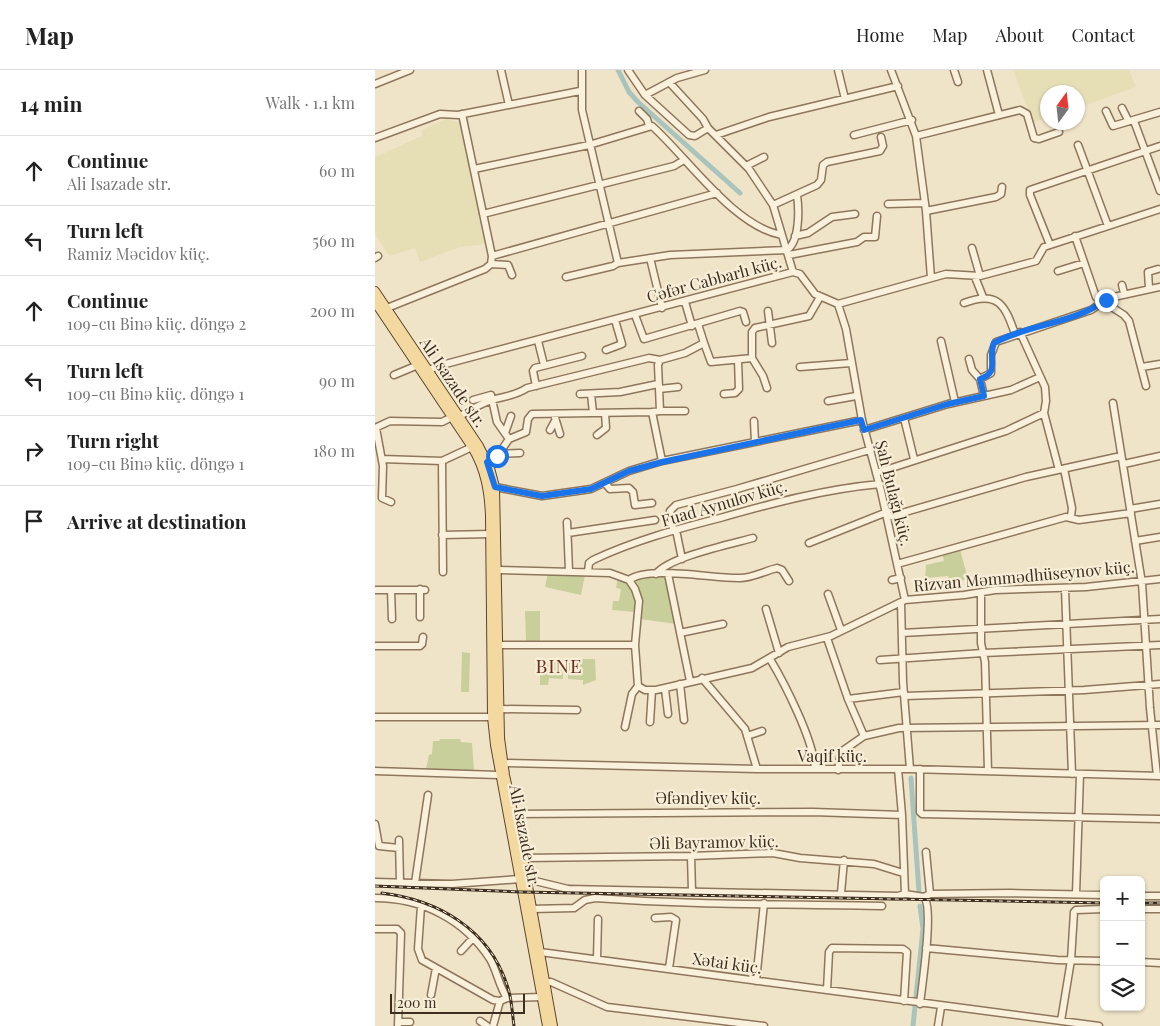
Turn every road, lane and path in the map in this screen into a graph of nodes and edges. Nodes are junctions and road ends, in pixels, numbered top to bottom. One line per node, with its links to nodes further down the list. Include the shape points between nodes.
1 (410, 70): 12 (street)
2 (501, 70): 17 (street)
3 (582, 70): 14 (street)
4 (628, 70): 15 (street)
5 (705, 70): 10 (street)
6 (838, 70): 16 (street)
7 (891, 70): 13 (street)
8 (955, 70): 11 (street)
9 (987, 70): 23 (street)
10 (669, 82): 15 (street); 27 (street)
11 (958, 82)
12 (375, 84)
13 (898, 86): 16 (street); 24 (street)
14 (580, 91): 17 (street); 34 (street)
15 (645, 95): 27 (street, via 689,135 695,136)
16 (845, 99): 30 (street, via 769,118)
17 (509, 105): 22 (street)
18 (1123, 108): 25 (street)
19 (639, 111): 26 (street)
20 (1106, 112): 25 (street, via 1112,126)
21 (1160, 112): 25 (street)
22 (462, 114): 33 (street, via 440,114); 41 (street)
23 (999, 115): 28 (street, via 1020,110 1026,112 1036,139); 31 (street)
24 (911, 120): 29 (street); 31 (street)
25 (1131, 120): 37 (street)
26 (649, 126): 34 (street); 39 (street)
27 (708, 128): 30 (street)
28 (1059, 132)
29 (854, 134)
30 (716, 136): 40 (street)
31 (916, 136): 48 (street)
32 (881, 137): 47 (street, via 883,146 880,151 827,162 822,168 819,183)
33 (375, 138)
34 (589, 145): 41 (street); 43 (street)
35 (1078, 145): 42 (street)
36 (1160, 146): 37 (street)
37 (1146, 150): 42 (street); 45 (street)
38 (764, 157): 40 (street)
39 (684, 160): 43 (street, via 674,166); 46 (street)
40 (746, 166): 50 (street)
41 (474, 169): 53 (street)
42 (1087, 170): 57 (street); 61 (street, via 1030,190)
43 (598, 184): 53 (street); 56 (street)
44 (1002, 187): 52 (street, via 1001,194 996,197)
45 (1160, 191)
46 (717, 193): 56 (street); 58 (street, via 754,223)
47 (797, 195): 50 (street); 59 (street, via 799,210)
48 (925, 203): 49 (street); 52 (street)
49 (888, 204)
50 (773, 205): 58 (street)
51 (1160, 209): 57 (street)
52 (926, 211): 75 (street)
53 (483, 214): 64 (street)
54 (855, 214): 59 (street, via 832,217)
55 (877, 216): 63 (street, via 875,236 864,237 857,242)
56 (607, 224): 64 (street); 66 (street)
57 (1108, 226): 60 (street)
58 (782, 235): 63 (street)
59 (795, 236): 63 (street)
60 (1075, 236): 61 (street); 67 (street)
61 (1051, 244): 74 (street, via 1042,248 1036,261)
62 (972, 248): 74 (street)
63 (788, 252): 65 (street); 71 (street)
64 (492, 256): 68 (street)
65 (650, 258): 66 (street); 89 (street)
66 (618, 263): 73 (street)
67 (1084, 263): 70 (street); 86 (street)
68 (491, 264): 72 (street, via 508,265); 88 (street)
69 (1158, 269): 78 (street, via 1149,272)
70 (1058, 271)
71 (793, 272): 81 (street, Cəfər Cabbarlı küç., via 800,274 811,291); 84 (street, Cəfər Cabbarlı küç.)
72 (512, 275)
73 (566, 277)
74 (977, 277): 75 (street, via 950,274); 82 (street)
75 (931, 278): 87 (street)
76 (1122, 285): 80 (street)
77 (1160, 287): 78 (street)
78 (1149, 288): 80 (street)
79 (375, 290): 88 (main road, Ali Isazade str.)
80 (1124, 293): 86 (street)
81 (820, 297): 87 (street, Cəfər Cabbarlı küç.); 95 (street, via 809,316)
82 (983, 297): 85 (street); 96 (street, via 1005,307)
83 (375, 302): 109 (main road, Ali Isazade str.)
84 (685, 302): 89 (street, Cəfər Cabbarlı küç.); 94 (street)
85 (964, 302)
86 (1101, 303): 96 (street, via 1081,313); 112 (street, via 1127,318)
87 (838, 304): 107 (street, Şah Bulağı küç., via 843,313)
88 (387, 308): 113 (main road, Ali Isazade str.)
89 (662, 308): 91 (street, Cəfər Cabbarlı küç.)
90 (768, 311): 95 (street)
91 (635, 315): 92 (street, Cəfər Cabbarlı küç.); 94 (street, via 644,339)
92 (615, 320): 97 (street, Cəfər Cabbarlı küç.); 101 (street, via 622,344)
93 (746, 322): 94 (street, via 740,311)
94 (695, 325): 99 (street)
95 (769, 325): 100 (street); 103 (street, via 753,330)
96 (1018, 333): 115 (street); 116 (street, via 994,343 992,370 990,375)
97 (537, 341): 110 (street); 113 (street, Cəfər Cabbarlı küç., via 438,366)
98 (941, 341): 130 (street)
99 (704, 343): 105 (street); 106 (street, via 711,362)
100 (771, 343)
101 (607, 350)
102 (582, 356): 110 (street)
103 (752, 358): 106 (street); 121 (street)
104 (969, 359): 116 (street, via 972,370)
105 (660, 360): 117 (street, via 649,358); 118 (street)
106 (738, 360): 124 (street, via 739,389)
107 (851, 363): 111 (street); 125 (street, Şah Bulağı küç.)
108 (1160, 364): 112 (street)
109 (417, 365): 113 (main road, Ali Isazade str.); 114 (street)
110 (544, 365): 117 (street, via 533,369)
111 (801, 367)
112 (1142, 367): 119 (street)
113 (426, 372): 138 (main road, Ali Isazade str.)
114 (394, 375)
115 (1040, 377): 126 (street, via 1020,387); 137 (street, via 1046,392)
116 (980, 379): 126 (street)
117 (536, 386): 128 (street, via 517,395)
118 (658, 386): 120 (street); 123 (street); 134 (street)
119 (1146, 386)
120 (678, 387)
121 (767, 388)
122 (580, 394): 123 (street)
123 (591, 394): 135 (street)
124 (725, 394)
125 (856, 396): 129 (street); 142 (street, Şah Bulağı küç.)
126 (984, 396): 130 (street)
127 (473, 400): 128 (street, via 489,394)
128 (493, 400): 138 (street); 149 (street, via 496,419)
129 (828, 401)
130 (955, 402): 141 (street)
131 (1113, 403): 155 (street)
132 (685, 411): 134 (street)
133 (652, 412): 134 (street); 136 (street); 161 (street)
134 (660, 412)
135 (593, 413): 136 (street); 140 (street)
136 (605, 413): 148 (street, via 606,428)
137 (1044, 413): 158 (street, via 1000,433); 163 (street)
138 (456, 416): 144 (street, via 443,422 390,421); 151 (main road, Ali Isazade str.); 160 (main road, Ali Isazade str.)
139 (511, 416): 149 (street)
140 (555, 418): 145 (street); 147 (street); 149 (street, via 530,415 527,432)
141 (904, 418): 146 (street); 158 (street)
142 (861, 420): 146 (street, Şah Bulağı küç.); 150 (street)
143 (754, 421): 150 (street)
144 (375, 428): 157 (street)
145 (550, 430)
146 (864, 430): 152 (street, Şah Bulağı küç.)
147 (560, 434)
148 (597, 435)
149 (507, 436): 154 (street)
150 (755, 442): 161 (street)
151 (472, 447): 159 (street); 179 (main road, Ali Isazade str., via 482,464 488,488)
152 (869, 450): 164 (street, Şah Bulağı küç.); 176 (street, via 674,506 670,511)
153 (520, 453): 154 (street)
154 (498, 454): 160 (street)
155 (1121, 456): 162 (street); 163 (street)
156 (1160, 456): 162 (street)
157 (382, 459): 159 (street); 168 (street, via 382,498)
158 (914, 460): 164 (street)
159 (442, 461): 178 (street)
160 (487, 462): 167 (main road, Ali Isazade str.)
161 (662, 462): 165 (street, via 629,471)
162 (1124, 464): 171 (street)
163 (1061, 469): 172 (street); 173 (street, via 1072,508)
164 (877, 473): 166 (street, Şah Bulağı küç.)
165 (605, 483): 167 (street, via 591,489 542,496); 169 (street, via 610,489 629,488 635,505)
166 (880, 484): 172 (street, Şah Bulağı küç.); 176 (street, Fuad Aynulov küç., via 799,496)
167 (495, 487): 186 (main road, Ali Isazade str.)
168 (391, 502)
169 (652, 503)
170 (1160, 504): 171 (street)
171 (1131, 511): 173 (street, via 1079,520); 182 (street)
172 (887, 514): 183 (street); 185 (street, Şah Bulağı küç.)
173 (1071, 516): 185 (street)
174 (655, 520): 177 (street)
175 (567, 522): 177 (street)
176 (675, 530): 184 (street); 189 (street, Fuad Aynulov küç., via 593,560)
177 (568, 533): 187 (street)
178 (442, 534): 179 (street); 188 (street)
179 (491, 534): 186 (main road, Ali Isazade str.)
180 (1160, 537): 182 (street)
181 (753, 538): 184 (street)
182 (1135, 541): 197 (street)
183 (809, 543)
184 (682, 559): 190 (street)
185 (897, 564): 192 (street, Şah Bulağı küç.)
186 (494, 570): 187 (street); 221 (main road, Ali Isazade str.)
187 (569, 571): 189 (street)
188 (443, 572)
189 (588, 572): 194 (street, via 610,573)
190 (655, 574): 191 (street); 194 (street)
191 (668, 574): 195 (street, via 743,578 777,568); 213 (street)
192 (901, 578): 196 (street); 203 (street, Şah Bulağı küç.)
193 (1160, 579): 197 (street, Rizvan Məmmədhüseynov küç.)
194 (629, 580): 218 (street, via 639,602)
195 (789, 580)
196 (892, 580)
197 (1142, 580): 198 (street, Rizvan Məmmədhüseynov küç.); 208 (street)
198 (1065, 589): 201 (street, Rizvan Məmmədhüseynov küç.); 210 (street)
199 (375, 590): 200 (street)
200 (391, 590): 205 (street, via 423,590); 206 (street)
201 (981, 593): 203 (street, Rizvan Məmmədhüseynov küç.); 212 (street)
202 (828, 594): 211 (street)
203 (903, 602): 211 (street, Rizvan Məmmədhüseynov küç.); 214 (street, Şah Bulağı küç.)
204 (766, 610): 223 (street)
205 (420, 617)
206 (392, 619)
207 (1160, 619): 208 (street)
208 (1145, 620): 210 (street); 219 (street)
209 (723, 624): 213 (street)
210 (1066, 624): 212 (street); 222 (street)
211 (841, 630): 216 (street, Rizvan Məmmədhüseynov küç.)
212 (981, 630): 214 (street); 224 (street)
213 (679, 633): 229 (street)
214 (902, 633): 225 (street, Şah Bulağı küç.)
215 (423, 637): 220 (street, via 420,646)
216 (827, 638): 223 (street, Rizvan Məmmədhüseynov küç., via 803,642); 239 (street)
217 (1160, 644): 219 (street)
218 (635, 645): 221 (street); 233 (street)
219 (1147, 645): 222 (street); 232 (street)
220 (375, 646)
221 (495, 647): 241 (main road, Ali Isazade str.)
222 (1067, 648): 224 (street); 236 (street)
223 (779, 652): 226 (street, Rizvan Məmmədhüseynov küç.)
224 (983, 652): 225 (street); 238 (street)
225 (903, 658): 227 (street); 237 (street, Şah Bulağı küç.)
226 (770, 659): 228 (street, Rizvan Məmmədhüseynov küç., via 752,668); 257 (street, via 781,676 813,752)
227 (881, 660)
228 (702, 678): 229 (street, Rizvan Məmmədhüseynov küç.); 253 (street, via 743,725)
229 (689, 681): 230 (street, Rizvan Məmmədhüseynov küç.)
230 (680, 684): 234 (street, Rizvan Məmmədhüseynov küç.); 244 (street)
231 (1160, 684): 232 (street)
232 (1149, 685): 236 (street); 246 (street)
233 (638, 686): 235 (street, Rizvan Məmmədhüseynov küç.); 248 (street, via 632,694)
234 (665, 689): 235 (street, Rizvan Məmmədhüseynov küç.); 242 (street)
235 (651, 690): 245 (street)
236 (1068, 690): 238 (street); 251 (street)
237 (905, 694): 238 (street); 239 (street); 249 (street, Şah Bulağı küç.)
238 (987, 694): 250 (street)
239 (848, 699): 254 (street)
240 (577, 710): 241 (street)
241 (497, 714): 243 (street); 255 (main road, Ali Isazade str.); 266 (main road, Ali Isazade str.)
242 (668, 714)
243 (375, 717)
244 (685, 720)
245 (650, 722)
246 (1152, 725): 247 (street); 251 (street); 267 (street)
247 (1160, 725)
248 (625, 727)
249 (907, 728): 250 (street); 254 (street); 259 (street, Şah Bulağı küç.)
250 (988, 728): 251 (street); 262 (street)
251 (1070, 728): 264 (street)
252 (762, 731): 253 (street)
253 (747, 736): 256 (street)
254 (864, 736): 261 (street, via 841,752)
255 (503, 763): 256 (street, Vaqif küç.); 269 (main road, Ali Isazade str.)
256 (757, 769): 257 (street, Vaqif küç.)
257 (815, 769): 261 (street, Vaqif küç.)
258 (897, 769): 259 (street, Vaqif küç.); 261 (street, Vaqif küç.); 270 (street)
259 (910, 769): 260 (street, Vaqif küç.)
260 (920, 769): 262 (street, Vaqif küç.); 271 (street, via 922,814)
261 (837, 770)
262 (988, 771): 264 (street, Vaqif küç.)
263 (375, 772): 266 (street)
264 (1072, 774): 265 (street, Vaqif küç.)
265 (1080, 774): 267 (street, Vaqif küç.); 271 (street)
266 (498, 775): 281 (main road, Ali Isazade str.)
267 (1159, 776)
268 (428, 795): 284 (street)
269 (513, 814): 270 (street, Əfəndiyev küç.); 278 (main road, Ali Isazade str.)
270 (902, 814): 280 (street)
271 (1078, 819): 272 (street); 288 (street)
272 (1160, 819)
273 (375, 824): 275 (street, via 379,846)
274 (399, 840): 275 (street)
275 (399, 848): 283 (street)
276 (926, 852): 290 (street)
277 (691, 856): 278 (street, Əli Bayramov küç.); 279 (street, Əli Bayramov küç., via 773,852 800,858); 285 (street)
278 (523, 858): 281 (main road, Ali Isazade str.)
279 (844, 860): 280 (street, Əli Bayramov küç., via 880,865); 286 (street)
280 (903, 873): 287 (street)
281 (523, 879): 284 (street); 285 (street, via 568,889); 298 (main road, Ali Isazade str.); 309 (main road, Ali Isazade str.)
282 (375, 882): 283 (street)
283 (400, 882): 284 (street)
284 (415, 883)
285 (692, 891): 286 (street)
286 (841, 893): 287 (street)
287 (905, 894): 290 (street)
288 (1076, 894): 289 (street); 290 (street)
289 (1100, 895)
290 (927, 896): 307 (street)
291 (1145, 896): 292 (street)
292 (1160, 896)
293 (375, 898): 296 (street)
294 (670, 903): 295 (street); 298 (street, via 595,898 574,908); 302 (street)
295 (764, 903): 297 (street); 317 (street)
296 (421, 906): 306 (street, via 452,919); 315 (street, via 419,956)
297 (882, 906)
298 (531, 909): 309 (main road, Ali Isazade str.)
299 (1100, 909): 311 (street, via 1074,912)
300 (1145, 909): 301 (street)
301 (1160, 909)
302 (671, 917): 303 (street); 316 (street, via 676,924)
303 (655, 918)
304 (598, 919): 310 (street)
305 (375, 929): 331 (street, via 397,929 401,933)
306 (473, 938): 308 (street); 322 (street, via 490,960)
307 (926, 948): 311 (street); 325 (street)
308 (461, 951)
309 (537, 952): 310 (street, Xətai küç.); 318 (main road, Ali Isazade str.); 321 (main road, Ali Isazade str.)
310 (597, 959): 316 (street, Xətai küç.)
311 (1071, 960): 312 (street); 328 (street)
312 (1100, 960)
313 (1145, 962): 314 (street)
314 (1160, 963)
315 (436, 968): 320 (street); 323 (street, via 489,999)
316 (669, 968): 317 (street, Xətai küç.)
317 (756, 981): 319 (street, Xətai küç.)
318 (545, 982): 330 (street, via 607,1007); 336 (main road, Ali Isazade str.)
319 (827, 990): 324 (street, Xətai küç.); 324 (street, via 829,952 832,948 903,948 907,952)
320 (431, 995)
321 (541, 997): 322 (street); 335 (main road, Ali Isazade str.)
322 (507, 998): 323 (street)
323 (500, 1001): 334 (street)
324 (908, 1002): 325 (street, Xətai küç.)
325 (920, 1004): 326 (street)
326 (941, 1007): 328 (street); 338 (street)
327 (480, 1021): 333 (street)
328 (1061, 1021): 339 (street)
329 (411, 1022): 331 (street)
330 (719, 1023): 332 (street)
331 (398, 1024)
332 (746, 1025): 337 (street)
333 (487, 1026)
334 (493, 1026)
335 (547, 1026)
336 (553, 1026)
337 (764, 1026)
338 (938, 1026)
339 (1099, 1026)

